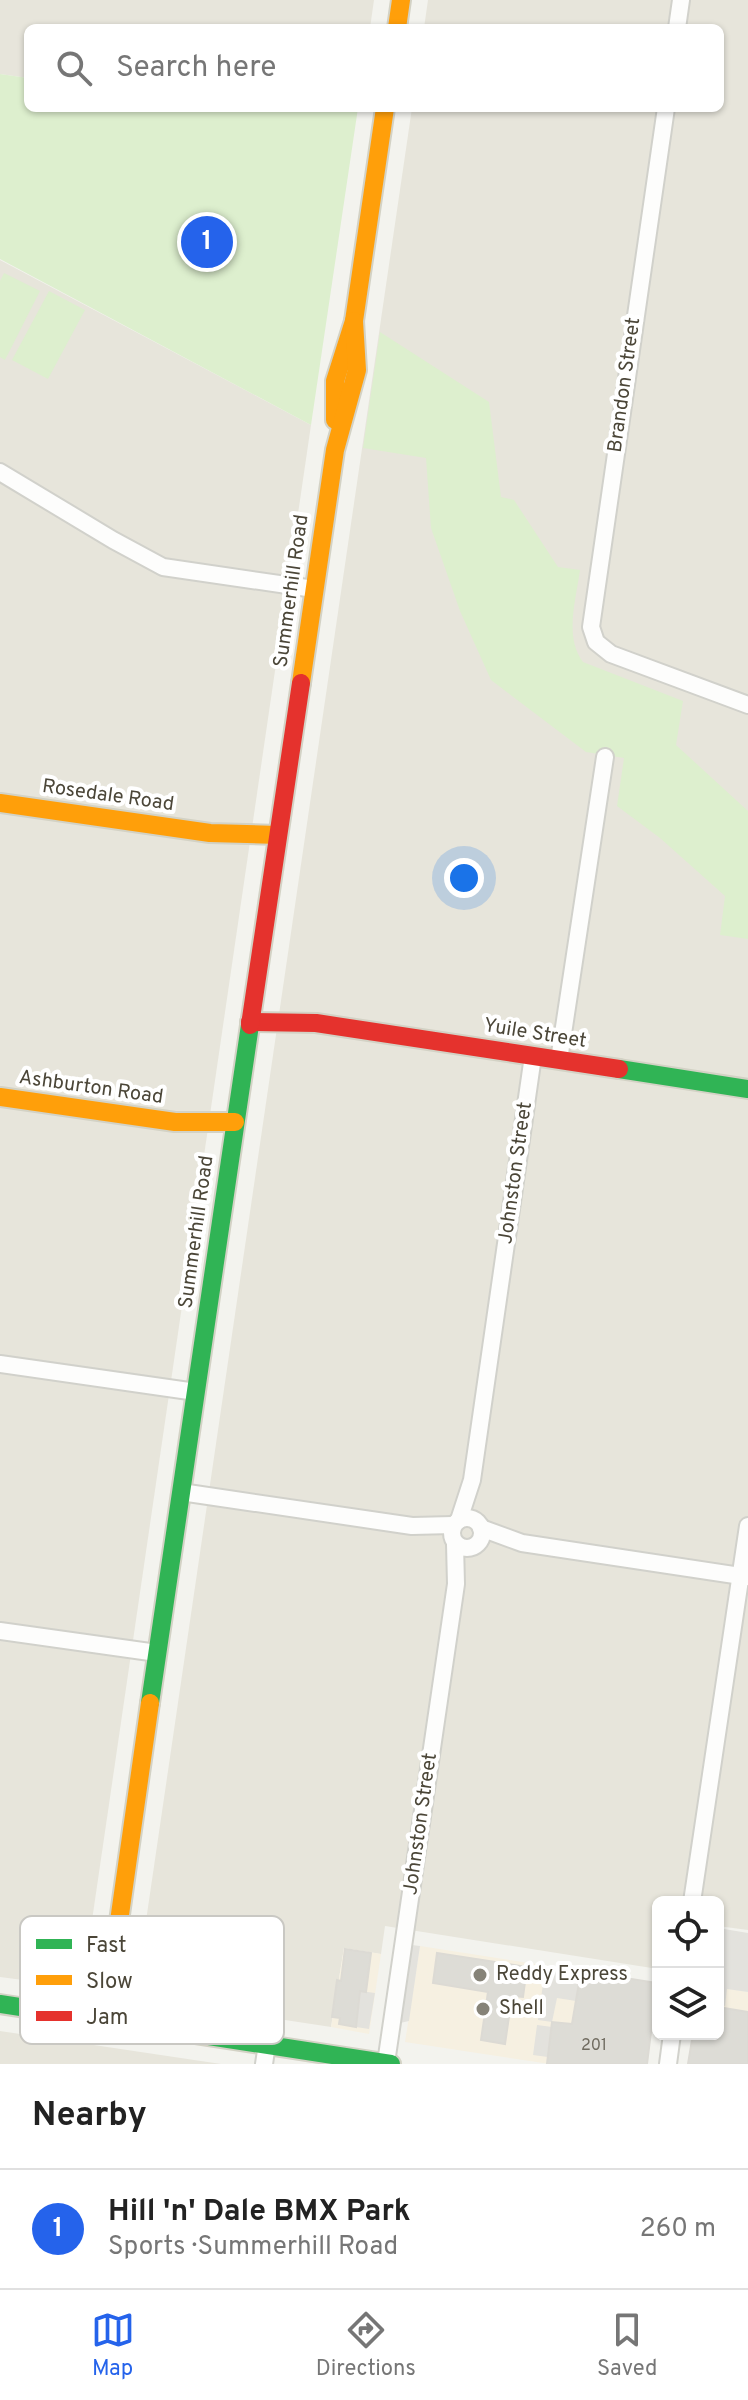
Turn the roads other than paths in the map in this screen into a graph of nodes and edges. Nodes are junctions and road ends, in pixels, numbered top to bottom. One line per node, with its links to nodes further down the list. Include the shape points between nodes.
1 (401, 0): 3 (main road)
2 (681, 0): 4 (street)
3 (398, 24)
4 (678, 24)
5 (384, 112): 8 (main road, Summerhill Road, via 354,321 335,381 335,450)
6 (665, 112): 9 (street, Brandon Street, via 591,619 596,642 611,654)
7 (0, 472): 8 (street, via 163,567)
8 (314, 589): 12 (main road, Summerhill Road)
9 (748, 705)
10 (605, 757): 15 (street)
11 (0, 803): 12 (main road, Rosedale Road)
12 (277, 843): 13 (main road, Summerhill Road)
13 (252, 1013): 14 (main road, Yuile Street); 18 (main road, Summerhill Road)
14 (533, 1056): 15 (main road, Yuile Street); 23 (street, Johnston Street)
15 (559, 1060): 16 (main road, Yuile Street)
16 (748, 1089)
17 (0, 1097): 18 (main road, Ashburton Road)
18 (234, 1131): 20 (main road, Summerhill Road)
19 (0, 1364): 20 (street)
20 (196, 1392): 21 (main road, Summerhill Road)
21 (181, 1492): 23 (street); 26 (main road, Summerhill Road)
22 (748, 1526): 24 (street)
23 (465, 1534): 24 (street); 34 (street, Johnston Street)
24 (744, 1576): 27 (street)
25 (0, 1631): 26 (street)
26 (157, 1653): 28 (main road, Summerhill Road)
27 (693, 1896)
28 (120, 1916)
29 (0, 2004): 30 (main road)
30 (20, 2007)
31 (671, 2040): 35 (street)
32 (267, 2044): 33 (street); 34 (main road)
33 (264, 2064)
34 (389, 2064)
35 (668, 2064)

